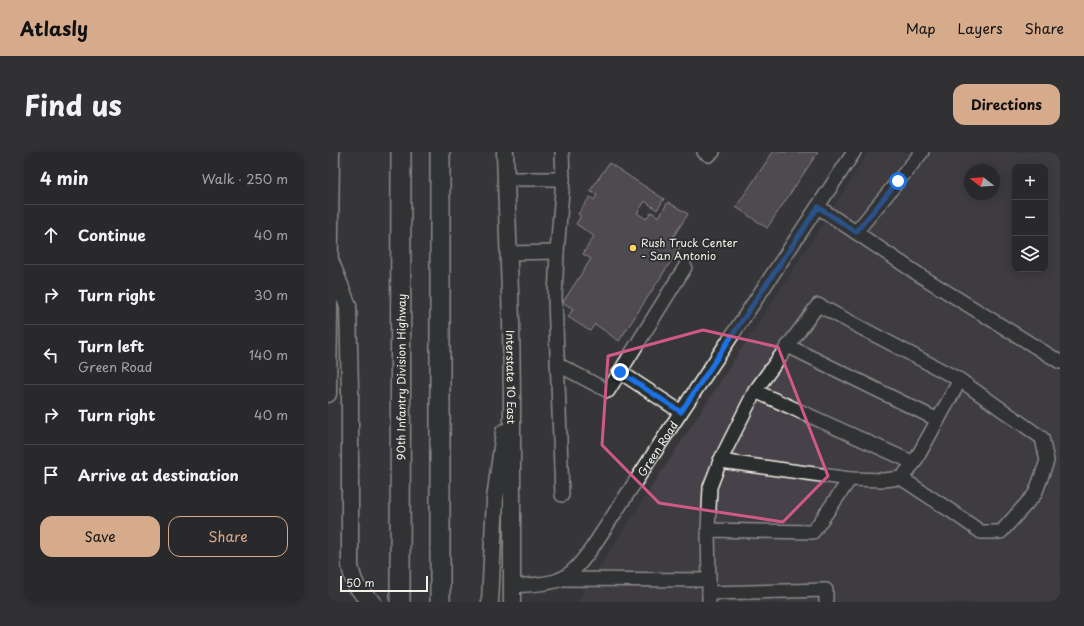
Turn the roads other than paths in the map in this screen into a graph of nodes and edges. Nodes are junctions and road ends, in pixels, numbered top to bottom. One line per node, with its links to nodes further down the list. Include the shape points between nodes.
1 (331, 152): 16 (main road)
2 (401, 152): 39 (highway, 90th Infantry Division Highway)
3 (440, 152): 40 (highway)
4 (505, 152): 10 (main road, Interstate 10 East)
5 (562, 152): 11 (street)
6 (704, 152): 7 (street, via 709,155)
7 (714, 152)
8 (854, 152): 12 (street, Green Road)
9 (922, 152): 13 (street)
10 (507, 179): 11 (street); 15 (main road, Interstate 10 East)
11 (563, 179): 14 (street)
12 (818, 207): 13 (street); 27 (street, Green Road)
13 (856, 232): 20 (street, via 921,276)
14 (557, 252): 15 (street); 21 (street, via 555,298)
15 (509, 253): 22 (main road, Interstate 10 East)
16 (329, 260): 19 (main road); 38 (main road, via 348,306 350,566 360,591)
17 (685, 267): 23 (street)
18 (788, 346): 24 (street, via 818,305); 25 (street); 28 (street)
19 (328, 355): 26 (main road)
20 (1060, 362)
21 (558, 364): 23 (street, via 608,391); 33 (street)
22 (512, 370): 36 (main road, Interstate 10 East); 41 (main road, via 495,499)
23 (620, 372): 27 (street)
24 (960, 380): 28 (street); 31 (street, via 1042,438 1047,461 1035,494 1001,532 981,532)
25 (755, 391): 29 (street); 30 (street)
26 (328, 394)
27 (681, 412): 35 (street, Green Road, via 592,548 571,572)
28 (938, 420): 30 (street)
29 (720, 461): 32 (street); 34 (street, via 710,487)
30 (914, 463): 31 (street)
31 (901, 478): 32 (street)
32 (850, 479): 34 (street, via 813,532)
33 (562, 495)
34 (708, 530): 37 (street)
35 (560, 579): 36 (street, Green Road, via 548,583); 37 (street)
36 (512, 586): 42 (main road, Interstate 10 East)
37 (709, 592): 43 (street, via 826,590)
38 (373, 602)
39 (400, 602)
40 (440, 602)
41 (490, 602)
42 (512, 602)
43 (826, 602)

